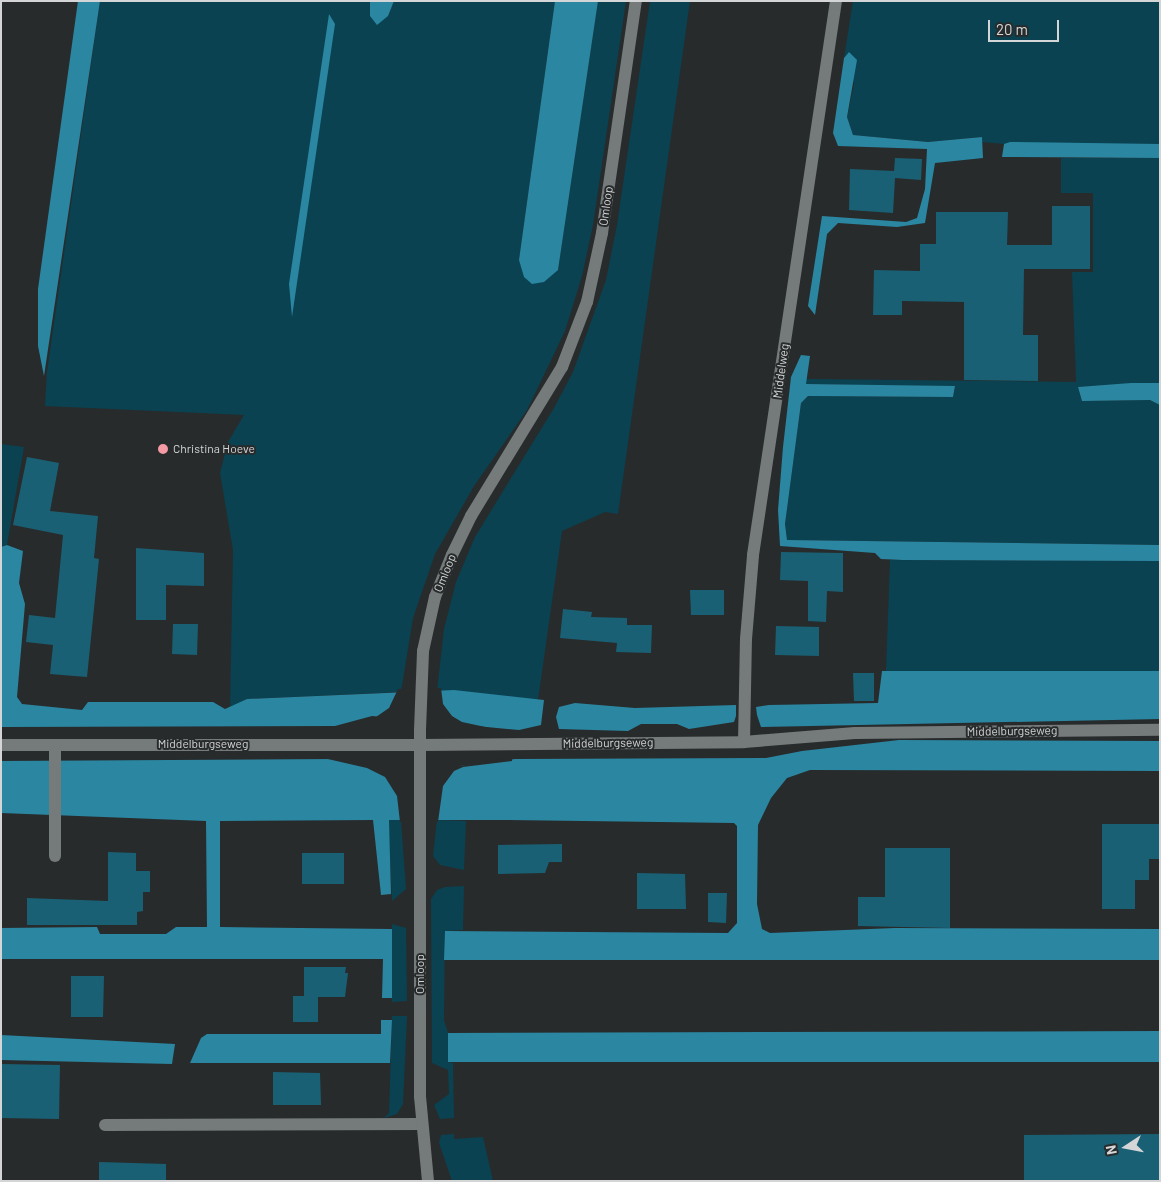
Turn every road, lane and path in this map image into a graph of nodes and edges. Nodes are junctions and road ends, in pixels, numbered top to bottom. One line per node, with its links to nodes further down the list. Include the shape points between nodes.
1 (636, 1): 7 (street, Omloop, via 602,233 587,302 562,367 471,516 436,598 420,674)
2 (836, 1): 4 (street, Middelweg, via 753,555 746,639)
3 (1160, 730): 4 (street, Middelburgseweg, via 855,733)
4 (744, 742): 7 (street, Middelburgseweg)
5 (1, 745): 6 (street, Middelburgseweg)
6 (55, 745): 7 (street, Middelburgseweg); 8 (street)
7 (420, 745): 9 (street, Omloop)
8 (55, 856)
9 (422, 1124): 10 (street); 11 (street, Omloop)
10 (105, 1125)
11 (428, 1181)

